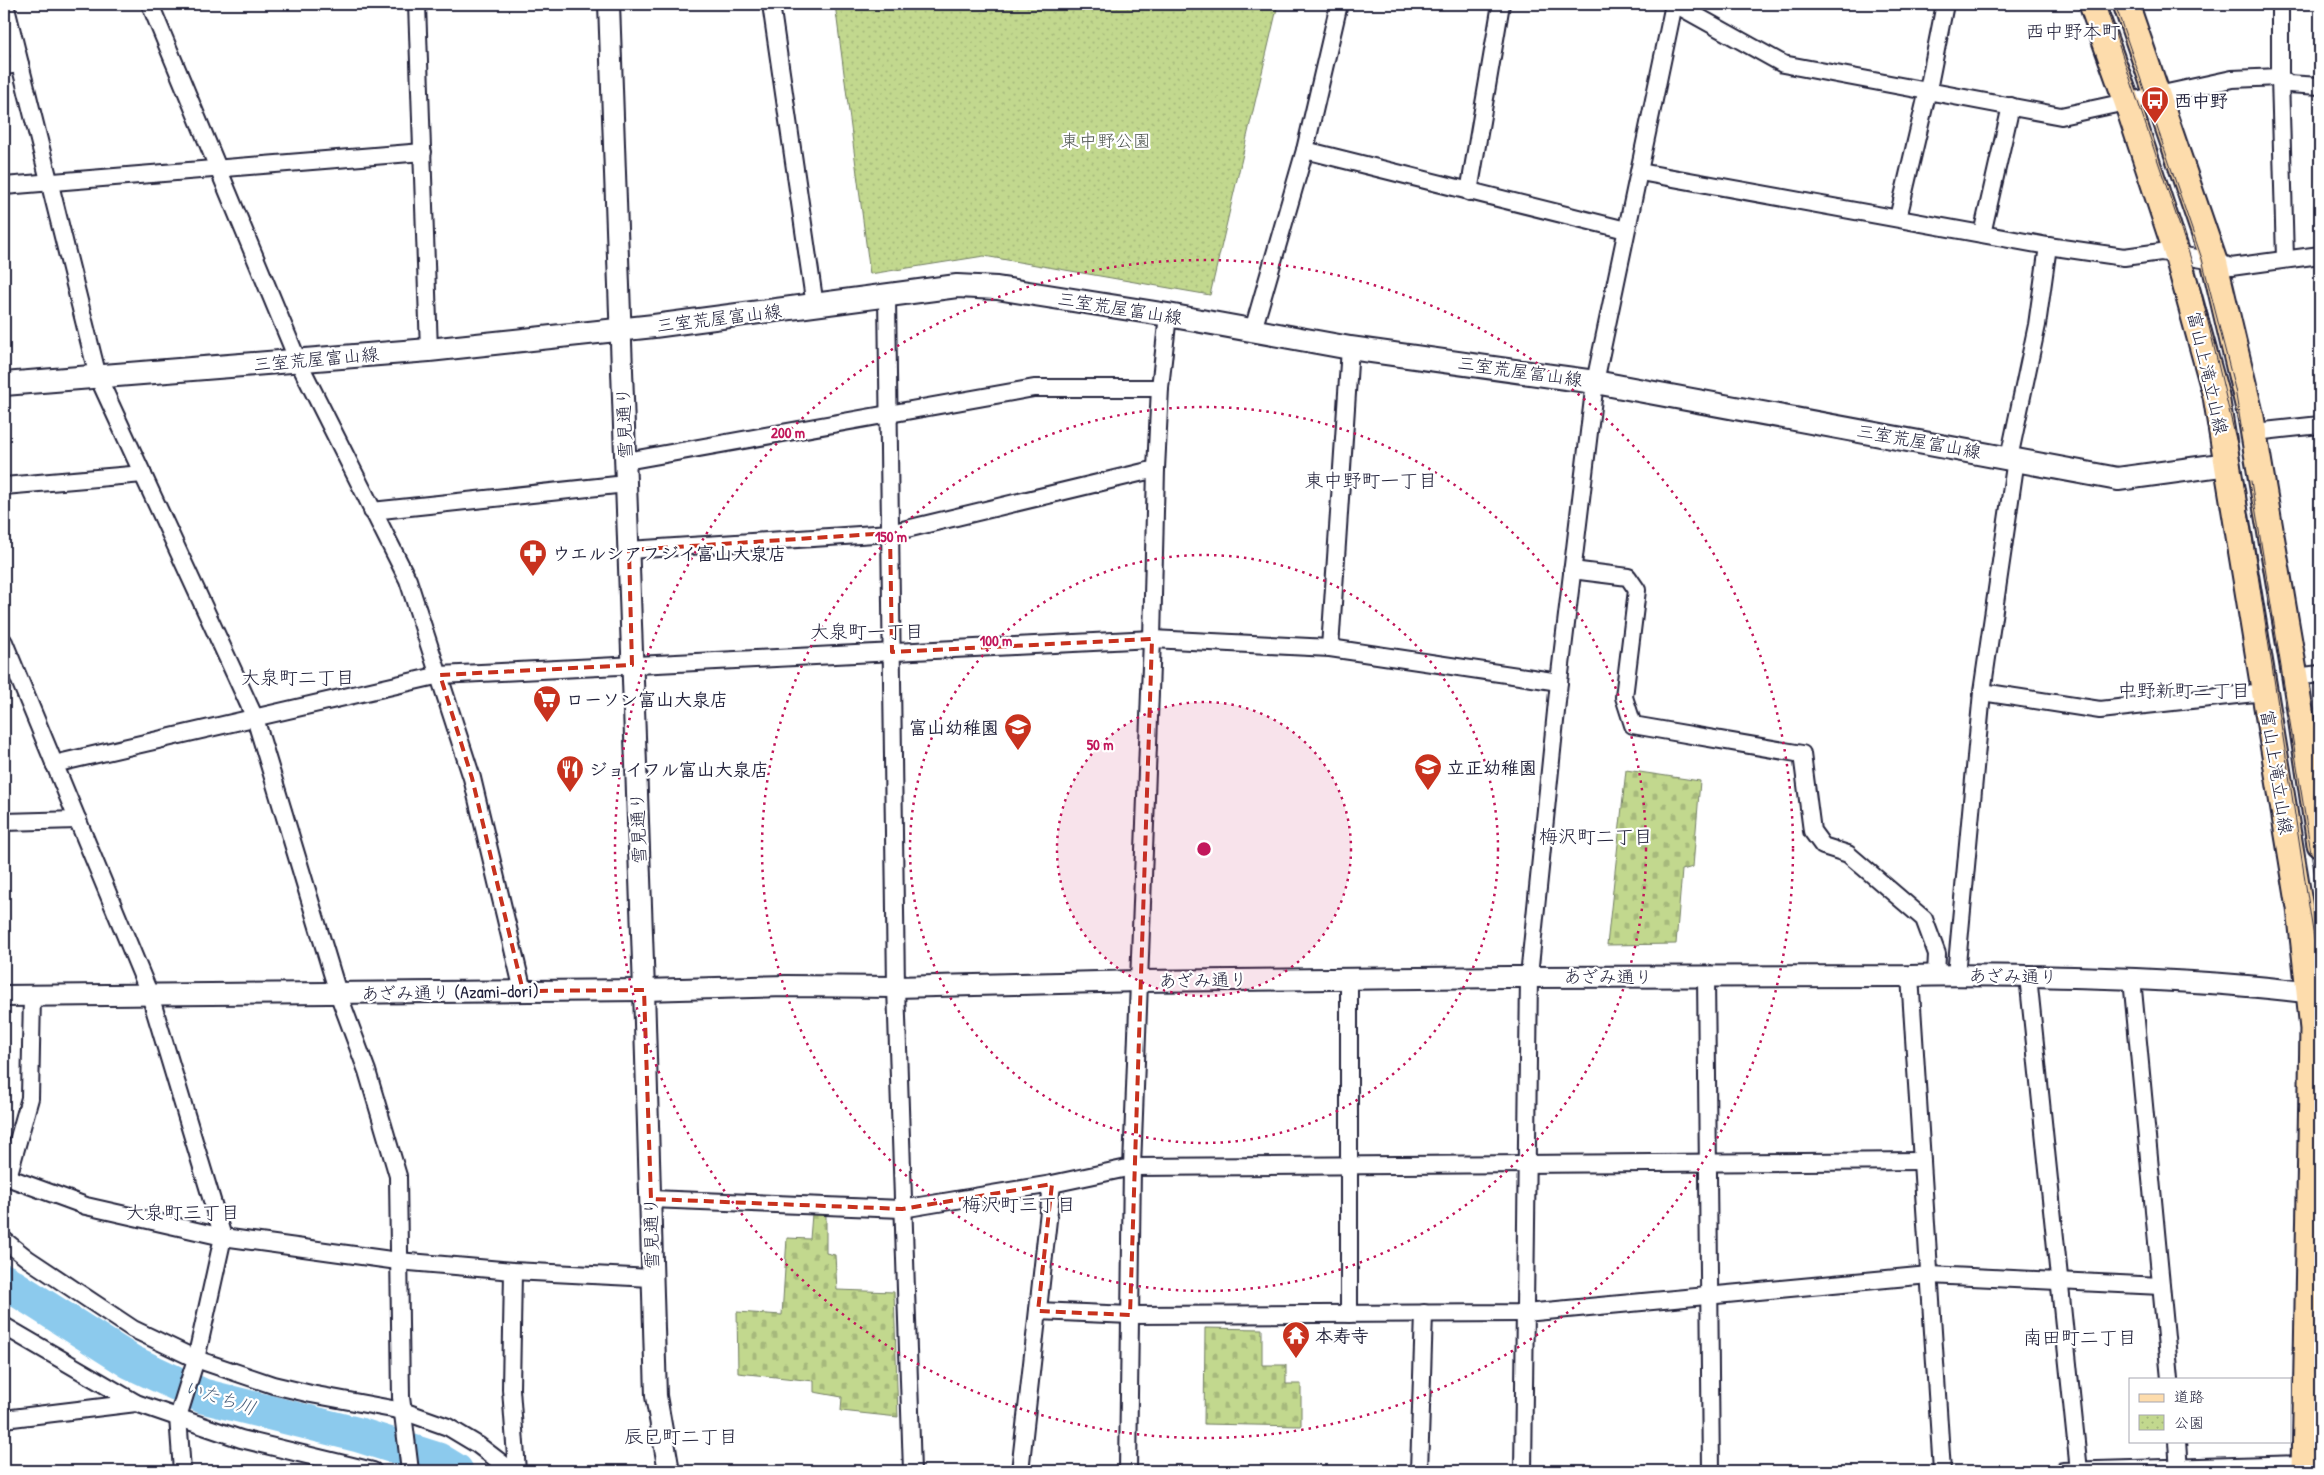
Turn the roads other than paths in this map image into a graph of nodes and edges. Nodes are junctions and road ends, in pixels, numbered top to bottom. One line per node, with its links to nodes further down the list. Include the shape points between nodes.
1 (5, 4): 13 (street)
2 (150, 4): 22 (street)
3 (418, 4): 21 (street)
4 (609, 4): 38 (street, 雪見通り)
5 (770, 4): 36 (street)
6 (1339, 4): 20 (street)
7 (1501, 4): 26 (street)
8 (1675, 4): 16 (street, via 1782,64); 23 (street)
9 (1945, 4): 16 (street)
10 (2092, 4): 18 (main road, 富山上滝立山線)
11 (2126, 4): 17 (main road, 富山上滝立山線)
12 (2280, 4): 14 (street)
13 (12, 65): 24 (street)
14 (2280, 77): 15 (street, via 2288,84); 17 (street, via 2232,79); 33 (street)
15 (2320, 86)
16 (1928, 90): 19 (street); 27 (street)
17 (2158, 96): 18 (street); 34 (main road, 富山上滝立山線)
18 (2127, 102): 19 (street, via 2061,116); 31 (main road, 富山上滝立山線)
19 (2011, 106): 29 (street)
20 (1305, 150): 26 (street); 39 (street)
21 (423, 152): 22 (street); 41 (street)
22 (217, 169): 24 (street); 42 (street)
23 (1640, 172): 27 (street); 28 (street)
24 (50, 182): 25 (street); 43 (street)
25 (4, 186)
26 (1469, 192): 28 (street)
27 (1898, 218): 29 (street)
28 (1626, 230): 44 (street)
29 (1982, 234): 30 (street)
30 (2048, 246): 31 (street, via 2124,257 2161,252); 50 (street)
31 (2176, 254): 34 (street); 52 (main road, 富山上滝立山線, via 2216,396)
32 (2320, 255): 33 (street)
33 (2285, 258): 34 (street, via 2231,267)
34 (2214, 261): 49 (main road, 富山上滝立山線)
35 (887, 296): 36 (main road, 三室荒屋富山線); 37 (main road, 三室荒屋富山線, via 958,286 997,288); 47 (street)
36 (815, 306): 38 (main road, 三室荒屋富山線)
37 (1168, 315): 39 (main road, 三室荒屋富山線); 46 (street)
38 (621, 330): 41 (main road, 三室荒屋富山線); 51 (street, 雪見通り)
39 (1253, 330): 40 (main road, 三室荒屋富山線)
40 (1350, 348): 44 (main road, 三室荒屋富山線); 63 (street)
41 (429, 350): 42 (main road, 三室荒屋富山線)
42 (298, 361): 43 (main road, 三室荒屋富山線); 57 (street)
43 (98, 377): 45 (main road, 三室荒屋富山線); 54 (street)
44 (1595, 382): 50 (main road, 三室荒屋富山線); 60 (street)
45 (4, 384)
46 (1160, 388): 47 (street, via 1034,388); 53 (street)
47 (889, 415): 51 (street); 58 (street)
48 (2320, 424): 49 (street)
49 (2255, 432): 68 (main road, 富山上滝立山線)
50 (2012, 459): 52 (main road, 三室荒屋富山線, via 2118,479); 71 (street)
51 (626, 462): 55 (street, 雪見通り)
52 (2228, 464): 72 (main road, 富山上滝立山線)
53 (1156, 469): 58 (street); 61 (street)
54 (143, 474): 56 (street); 73 (street)
55 (626, 484): 57 (street); 59 (street, 雪見通り)
56 (4, 486)
57 (372, 511): 67 (street, via 408,580)
58 (890, 533): 59 (street); 64 (street)
59 (629, 550): 65 (street, 雪見通り)
60 (1572, 570): 70 (street); 78 (street, via 1628,577 1637,590 1624,697 1633,725 1802,754 1812,830 1823,846 1848,854 1924,920)
61 (1152, 639): 63 (street); 64 (street); 85 (street)
62 (4, 642): 69 (street)
63 (1330, 648): 70 (street)
64 (892, 652): 65 (street); 86 (street)
65 (632, 665): 67 (street); 87 (street, 雪見通り)
66 (2320, 674): 68 (street)
67 (440, 675): 73 (street); 88 (street, via 472,778)
68 (2295, 677): 77 (main road, 富山上滝立山線)
69 (11, 678): 74 (street)
70 (1559, 682): 79 (street)
71 (1982, 692): 72 (street, via 2100,710); 78 (street)
72 (2264, 692): 90 (main road, 富山上滝立山線)
73 (255, 718): 74 (street); 89 (street)
74 (54, 764): 75 (street)
75 (78, 820): 76 (street); 91 (street)
76 (4, 822)
77 (2320, 844)
78 (1946, 975): 81 (street, あざみ通り); 82 (street, あざみ通り)
79 (1529, 976): 80 (street, あざみ通り); 83 (street, あざみ通り); 96 (street)
80 (1706, 976): 81 (street, あざみ通り); 95 (street)
81 (1910, 976): 94 (street)
82 (2028, 976): 84 (street, あざみ通り); 109 (street)
83 (1349, 979): 85 (street, あざみ通り); 97 (street)
84 (2132, 979): 90 (street, あざみ通り, via 2260,986); 110 (street)
85 (1139, 981): 86 (street, あざみ通り); 98 (street)
86 (896, 987): 87 (street, あざみ通り (Azami-dori)); 102 (street)
87 (644, 990): 88 (street, あざみ通り (Azami-dori)); 101 (street, 雪見通り)
88 (523, 991): 89 (street, あざみ通り (Azami-dori))
89 (338, 993): 91 (street, あざみ通り (Azami-dori)); 105 (street, via 367,1071 398,1176)
90 (2315, 993): 125 (main road, 富山上滝立山線)
91 (150, 995): 93 (street, あざみ通り (Azami-dori)); 103 (street)
92 (4, 996): 93 (street, あざみ通り (Azami-dori))
93 (32, 996): 99 (street, via 30,1098)
94 (1922, 1161): 95 (street); 107 (street)
95 (1708, 1162): 96 (street); 111 (street)
96 (1527, 1163): 97 (street); 114 (street)
97 (1349, 1166): 98 (street); 115 (street)
98 (1132, 1167): 100 (street); 116 (street)
99 (6, 1176): 103 (street, via 86,1206)
100 (1052, 1184): 102 (street); 112 (street)
101 (651, 1199): 102 (street); 108 (street, 雪見通り)
102 (902, 1209): 133 (street)
103 (223, 1237): 105 (street); 118 (street)
104 (4, 1240): 118 (street, via 133,1328)
105 (398, 1261): 106 (street); 121 (street)
106 (513, 1270): 108 (street); 131 (street, via 512,1389)
107 (1929, 1275): 109 (street); 111 (street); 139 (street)
108 (652, 1278): 132 (street, 雪見通り, via 656,1396)
109 (2060, 1281): 110 (street); 141 (street)
110 (2162, 1286): 119 (street)
111 (1708, 1296): 114 (street); 138 (street)
112 (1038, 1311): 116 (street); 134 (street)
113 (1424, 1313): 114 (street); 115 (street); 136 (street)
114 (1525, 1313): 137 (street)
115 (1349, 1314): 116 (street)
116 (1130, 1315): 135 (street)
117 (4, 1326): 120 (street)
118 (196, 1359): 121 (street, via 273,1385); 122 (street)
119 (2170, 1378)
120 (136, 1403): 122 (street); 123 (street)
121 (403, 1411): 129 (street); 130 (street, via 448,1428 478,1445)
122 (180, 1412): 127 (street); 128 (street, via 241,1439)
123 (4, 1419)
124 (2176, 1442): 126 (street)
125 (2305, 1467): 126 (street)
126 (2179, 1469): 141 (street)
127 (182, 1471)
128 (373, 1471)
129 (410, 1471)
130 (512, 1471)
131 (517, 1471)
132 (669, 1471)
133 (912, 1471)
134 (1020, 1471)
135 (1128, 1471)
136 (1419, 1471)
137 (1523, 1471)
138 (1711, 1471)
139 (1942, 1471)
140 (2063, 1471): 141 (street)
141 (2079, 1471)

